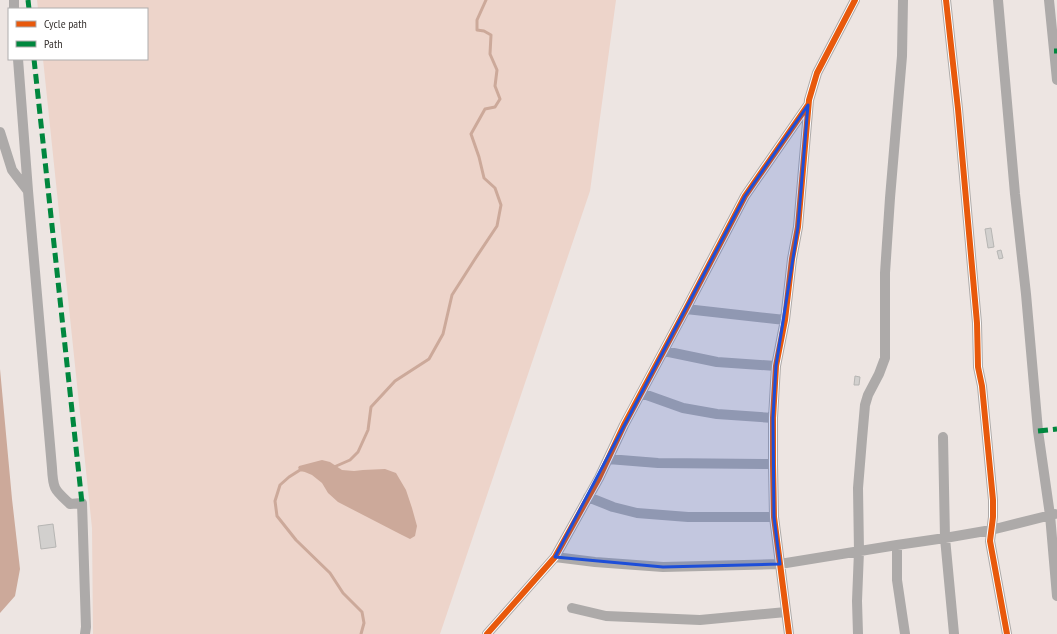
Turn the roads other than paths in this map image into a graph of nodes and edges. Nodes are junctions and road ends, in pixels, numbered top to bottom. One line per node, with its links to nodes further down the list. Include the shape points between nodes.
1 (855, 0): 8 (street, via 817,74)
2 (903, 0): 26 (street, via 902,56 885,273 885,358 866,405 858,488)
3 (946, 0): 23 (street, via 977,323 978,367 993,500)
4 (998, 0): 21 (street, via 1038,431)
5 (1049, 0): 7 (street)
6 (18, 60): 10 (street)
7 (1057, 80)
8 (808, 106): 11 (street, via 745,196); 12 (street, via 798,227)
9 (0, 132): 10 (street, via 12,170)
10 (28, 191): 32 (street, via 53,482 56,491 70,504 82,503)
11 (686, 309): 12 (street); 13 (street)
12 (785, 320): 14 (street)
13 (664, 351): 14 (street, via 717,362); 15 (street)
14 (776, 366): 16 (street)
15 (641, 394): 16 (street, via 683,408 716,414); 18 (street)
16 (773, 418): 19 (street)
17 (943, 437): 24 (street)
18 (608, 459): 19 (street, via 658,463); 20 (street)
19 (773, 464): 22 (street)
20 (588, 497): 22 (street, via 613,507 637,512 688,517); 27 (street)
21 (1054, 514): 23 (street); 29 (street)
22 (774, 518): 28 (street)
23 (992, 530): 24 (street); 38 (street, via 990,540)
24 (945, 538): 25 (street); 37 (street)
25 (897, 545): 26 (street); 36 (street, via 897,580)
26 (859, 551): 28 (street); 35 (street)
27 (555, 557): 28 (street, via 663,567); 33 (street)
28 (780, 564): 31 (street)
29 (1057, 596)
30 (572, 608): 31 (street, via 606,616 700,620)
31 (786, 612): 34 (street)
32 (85, 634)
33 (487, 634)
34 (789, 634)
35 (858, 634)
36 (905, 634)
37 (954, 634)
38 (1007, 634)

